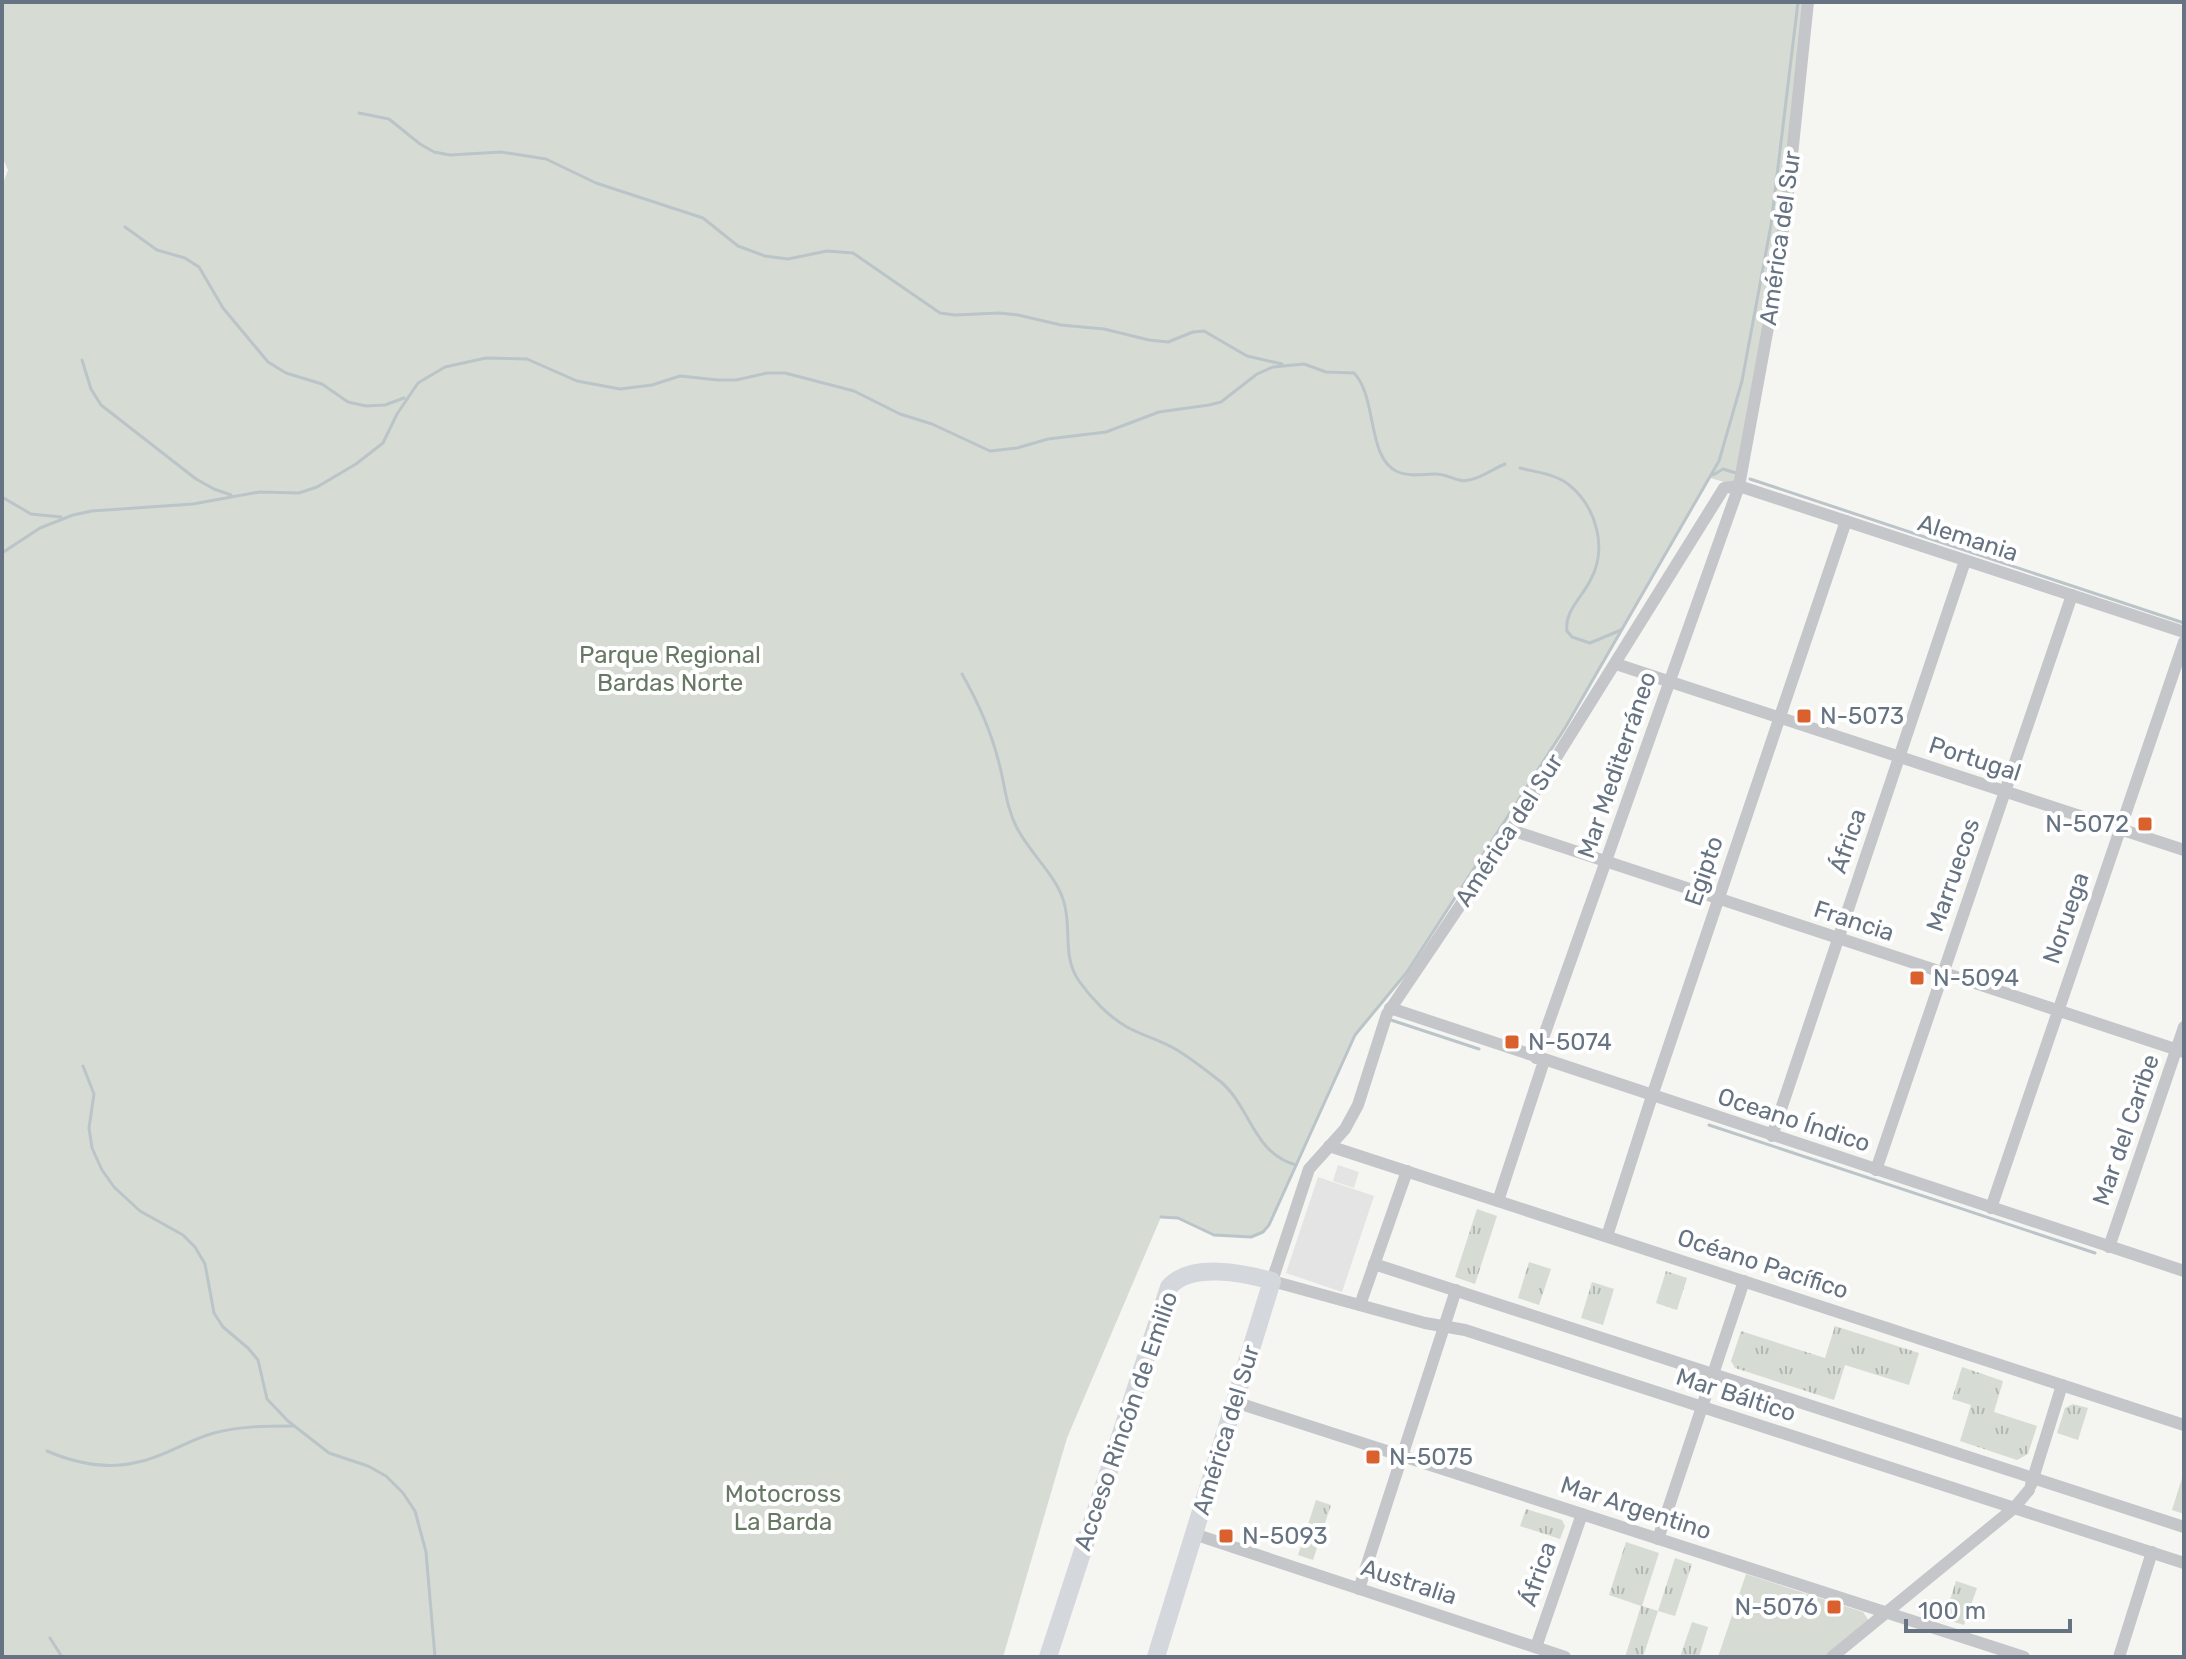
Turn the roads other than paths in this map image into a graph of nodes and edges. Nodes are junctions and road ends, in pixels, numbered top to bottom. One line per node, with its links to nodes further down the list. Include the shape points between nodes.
1 (1808, 2): 2 (street, América del Sur, via 1787,203)
2 (1739, 486): 3 (street, Alemania); 8 (street, América del Sur, via 1720,491); 9 (street, Mar Mediterráneo)
3 (1846, 521): 4 (street, Alemania); 10 (street, Egipto)
4 (1965, 561): 5 (street, Alemania); 11 (street, África)
5 (2072, 595): 6 (street, Alemania); 12 (street, Marruecos)
6 (2184, 632)
7 (2184, 642): 13 (street, Noruega)
8 (1616, 664): 9 (street, Portugal); 14 (street, América del Sur)
9 (1669, 682): 10 (street, Portugal); 16 (street, Mar Mediterráneo)
10 (1780, 718): 11 (street, Portugal); 17 (street, Egipto)
11 (1899, 757): 12 (street, Portugal); 18 (street, África)
12 (2005, 791): 13 (street, Portugal); 19 (street, Marruecos)
13 (2120, 829): 15 (street, Portugal); 21 (street, Noruega)
14 (1511, 830): 16 (street, Francia); 20 (street, América del Sur)
15 (2184, 850)
16 (1605, 862): 17 (street, Francia); 24 (street, Mar Mediterráneo)
17 (1718, 899): 18 (street, Francia); 25 (street, Egipto)
18 (1838, 939): 19 (street, Francia); 26 (street, África)
19 (1943, 973): 21 (street, Francia); 28 (street, Marruecos)
20 (1390, 1008): 24 (street, Oceano Índico); 27 (street, América del Sur, via 1358,1105)
21 (2058, 1010): 23 (street, Francia); 31 (street, Noruega)
22 (2184, 1027): 23 (street, Mar del Caribe)
23 (2180, 1050): 33 (street, Mar del Caribe)
24 (1540, 1060): 25 (street, Oceano Índico); 30 (street, Mar Mediterráneo)
25 (1652, 1096): 26 (street, Oceano Índico); 32 (street, Egipto)
26 (1772, 1136): 28 (street, Oceano Índico)
27 (1329, 1146): 29 (street, Océano Pacífico); 36 (street, América del Sur, via 1309,1169)
28 (1876, 1170): 31 (street, Oceano Índico)
29 (1407, 1171): 30 (street, Océano Pacífico); 34 (street)
30 (1498, 1201): 32 (street, Océano Pacífico)
31 (1991, 1208): 33 (street, Oceano Índico)
32 (1607, 1236): 37 (street, Océano Pacífico)
33 (2109, 1247): 35 (street, Oceano Índico)
34 (1374, 1264): 38 (street, Mar Báltico); 39 (street)
35 (2184, 1271)
36 (1272, 1281): 39 (street, Mar Báltico); 43 (street, América del Sur); 59 (street, Acceso Rincón de Emilio, via 1217,1272 1186,1275 1169,1287)
37 (1744, 1281): 41 (street); 42 (street, Océano Pacífico)
38 (1456, 1290): 40 (street); 41 (street, Mar Báltico)
39 (1360, 1305): 40 (street, Mar Báltico)
40 (1444, 1326): 44 (street, Mar Báltico); 46 (street)
41 (1712, 1374): 44 (street); 47 (street, Mar Báltico)
42 (2062, 1385): 45 (street, Océano Pacífico); 47 (street)
43 (1235, 1402): 46 (street, Mar Argentino); 52 (street, América del Sur)
44 (1701, 1407): 48 (street, Mar Báltico); 53 (street)
45 (2184, 1425)
46 (1402, 1456): 49 (street, Mar Argentino); 56 (street)
47 (2031, 1484): 48 (street); 50 (street); 51 (street, Mar Báltico)
48 (2014, 1508): 50 (street, Mar Báltico); 57 (street)
49 (1582, 1514): 53 (street, Mar Argentino); 58 (street, África)
50 (2034, 1514): 54 (street, Mar Báltico)
51 (2184, 1527)
52 (1194, 1534): 56 (street, Australia); 60 (street, América del Sur)
53 (1658, 1539): 57 (street, Mar Argentino)
54 (2152, 1552): 55 (street, Mar Báltico); 64 (street)
55 (2184, 1563)
56 (1359, 1589): 58 (street, Australia)
57 (1887, 1613): 62 (street); 63 (street, Mar Argentino)
58 (1536, 1647): 61 (street, Australia)
59 (1048, 1657)
60 (1156, 1657)
61 (1565, 1657)
62 (1832, 1657)
63 (2024, 1657)
64 (2119, 1657)

